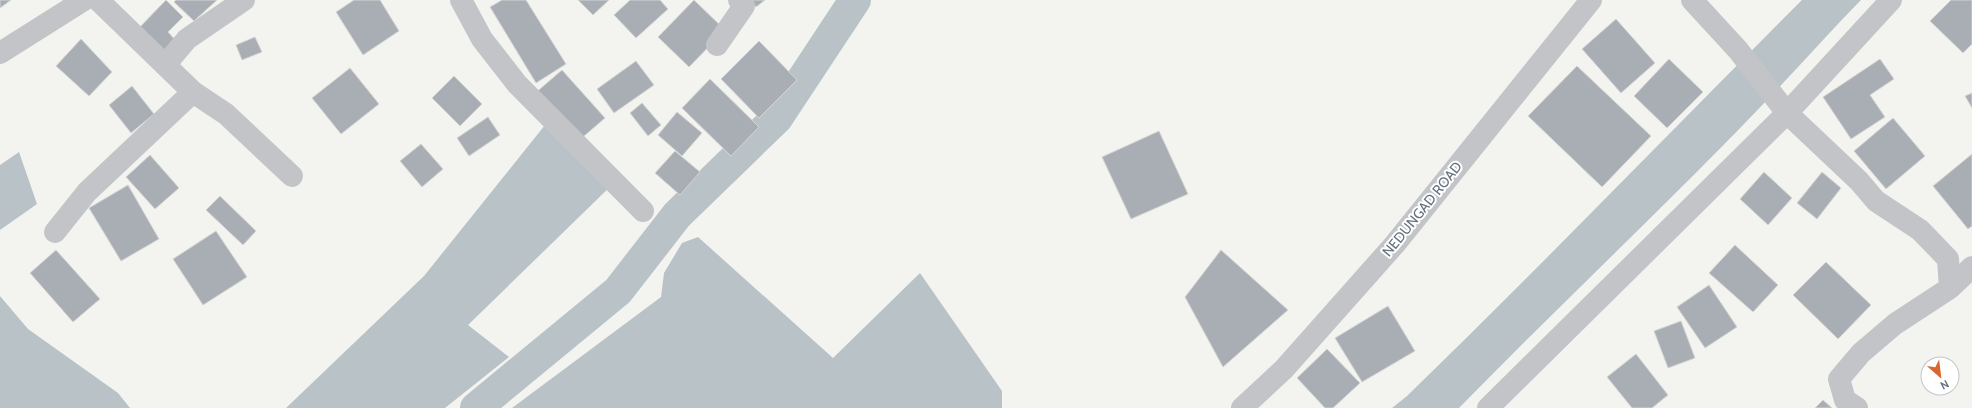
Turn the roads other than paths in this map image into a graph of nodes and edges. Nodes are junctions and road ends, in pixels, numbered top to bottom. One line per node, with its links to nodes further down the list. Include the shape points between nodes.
1 (84, 0): 10 (street)
2 (98, 0): 11 (street)
3 (244, 0): 11 (street, via 187,39)
4 (461, 0): 15 (street, via 482,39 517,84)
5 (739, 0): 9 (street, via 744,6)
6 (1591, 0): 19 (street, NEDUNGAD ROAD, via 1394,244 1284,369)
7 (1692, 0): 13 (street, via 1738,50)
8 (1891, 0): 13 (street)
9 (716, 45)
10 (0, 52)
11 (166, 64): 12 (street)
12 (193, 92): 14 (street, via 226,114); 16 (street, via 87,192)
13 (1787, 112): 18 (street, via 1860,181 1876,201 1920,230 1948,259); 20 (street)
14 (292, 176)
15 (643, 211)
16 (55, 232)
17 (1972, 267): 18 (street)
18 (1950, 288): 21 (street, via 1894,324 1861,353 1839,379 1846,400)
19 (1242, 408)
20 (1488, 408)
21 (1856, 408)

